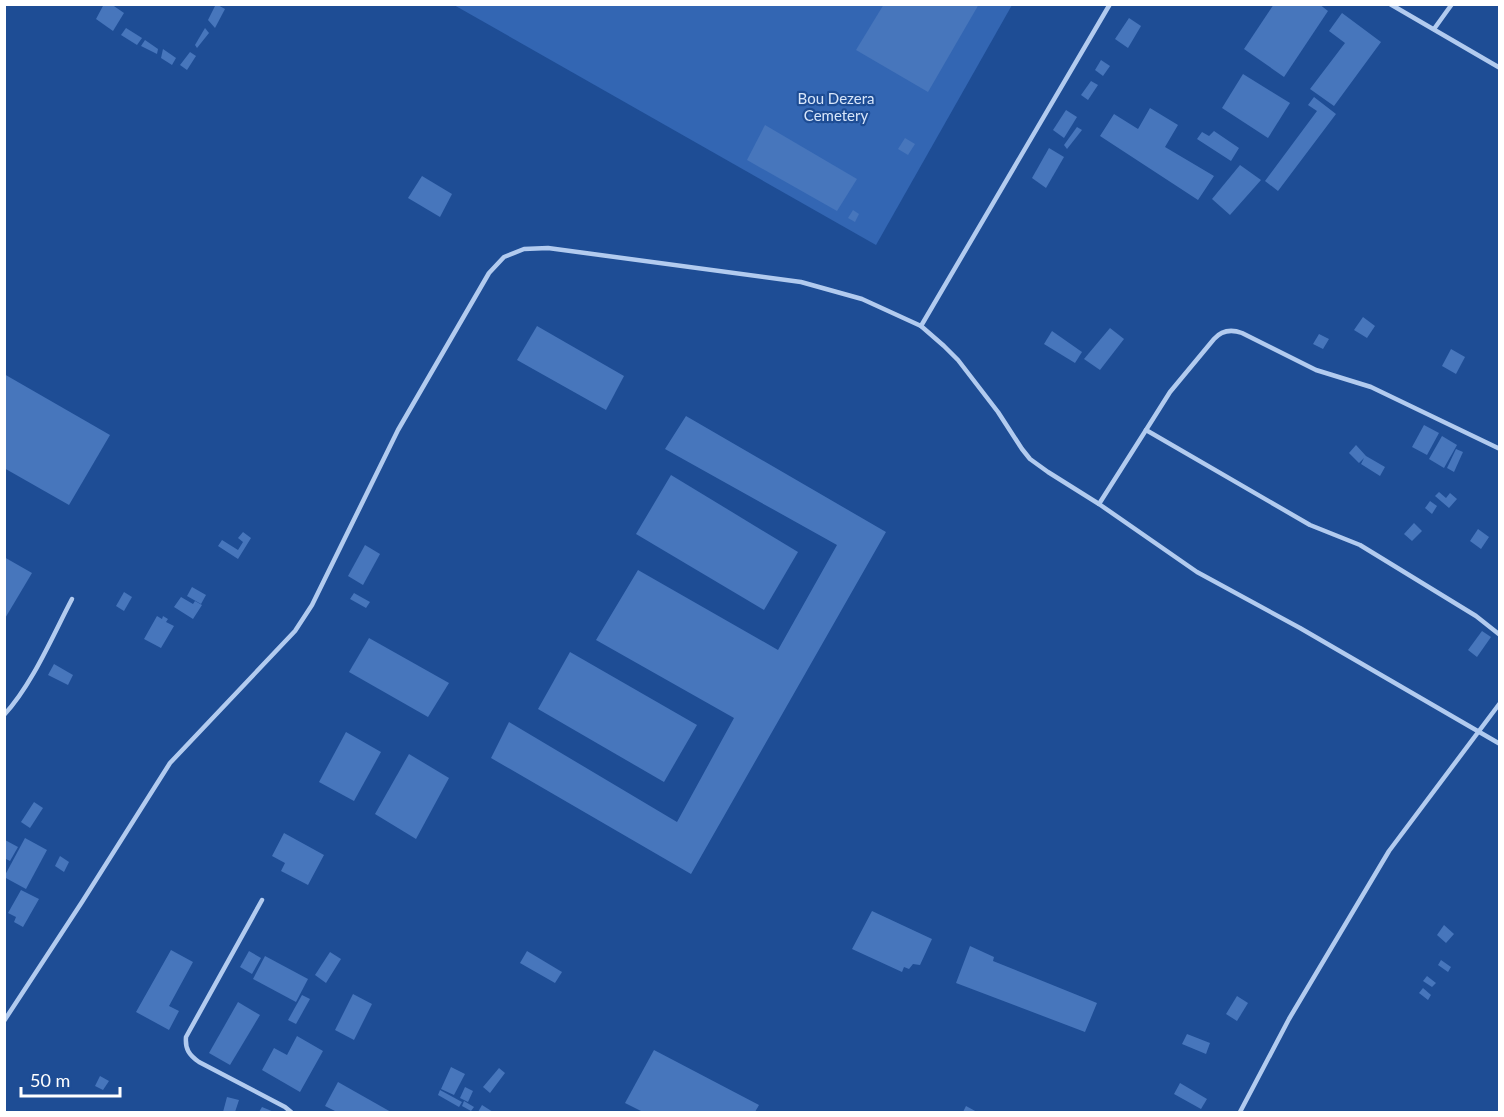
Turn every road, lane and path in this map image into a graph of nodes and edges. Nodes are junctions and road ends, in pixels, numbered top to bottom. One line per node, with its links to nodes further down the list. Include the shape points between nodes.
1 (1110, 4): 6 (lane)
2 (1390, 4): 4 (lane)
3 (1452, 4): 4 (lane)
4 (1434, 29): 5 (lane)
5 (1500, 68)
6 (921, 326): 9 (lane, via 973,378 1030,459); 17 (lane, via 862,299 801,282 548,248 524,249 504,257 489,273 398,430 312,605 295,631 170,763)
7 (1146, 430): 8 (lane, via 1170,392 1214,339 1234,330 1316,369 1371,387); 9 (lane); 11 (lane, via 1310,525 1360,545 1476,616)
8 (1500, 449)
9 (1099, 504): 14 (lane, via 1197,572)
10 (72, 599): 13 (lane, via 34,672)
11 (1500, 635)
12 (1500, 703): 14 (lane)
13 (4, 714)
14 (1478, 731): 15 (lane); 19 (lane, via 1389,851 1289,1019)
15 (1500, 744)
16 (262, 900): 18 (lane, via 185,1044 199,1062)
17 (4, 1021)
18 (291, 1113)
19 (1240, 1113)

